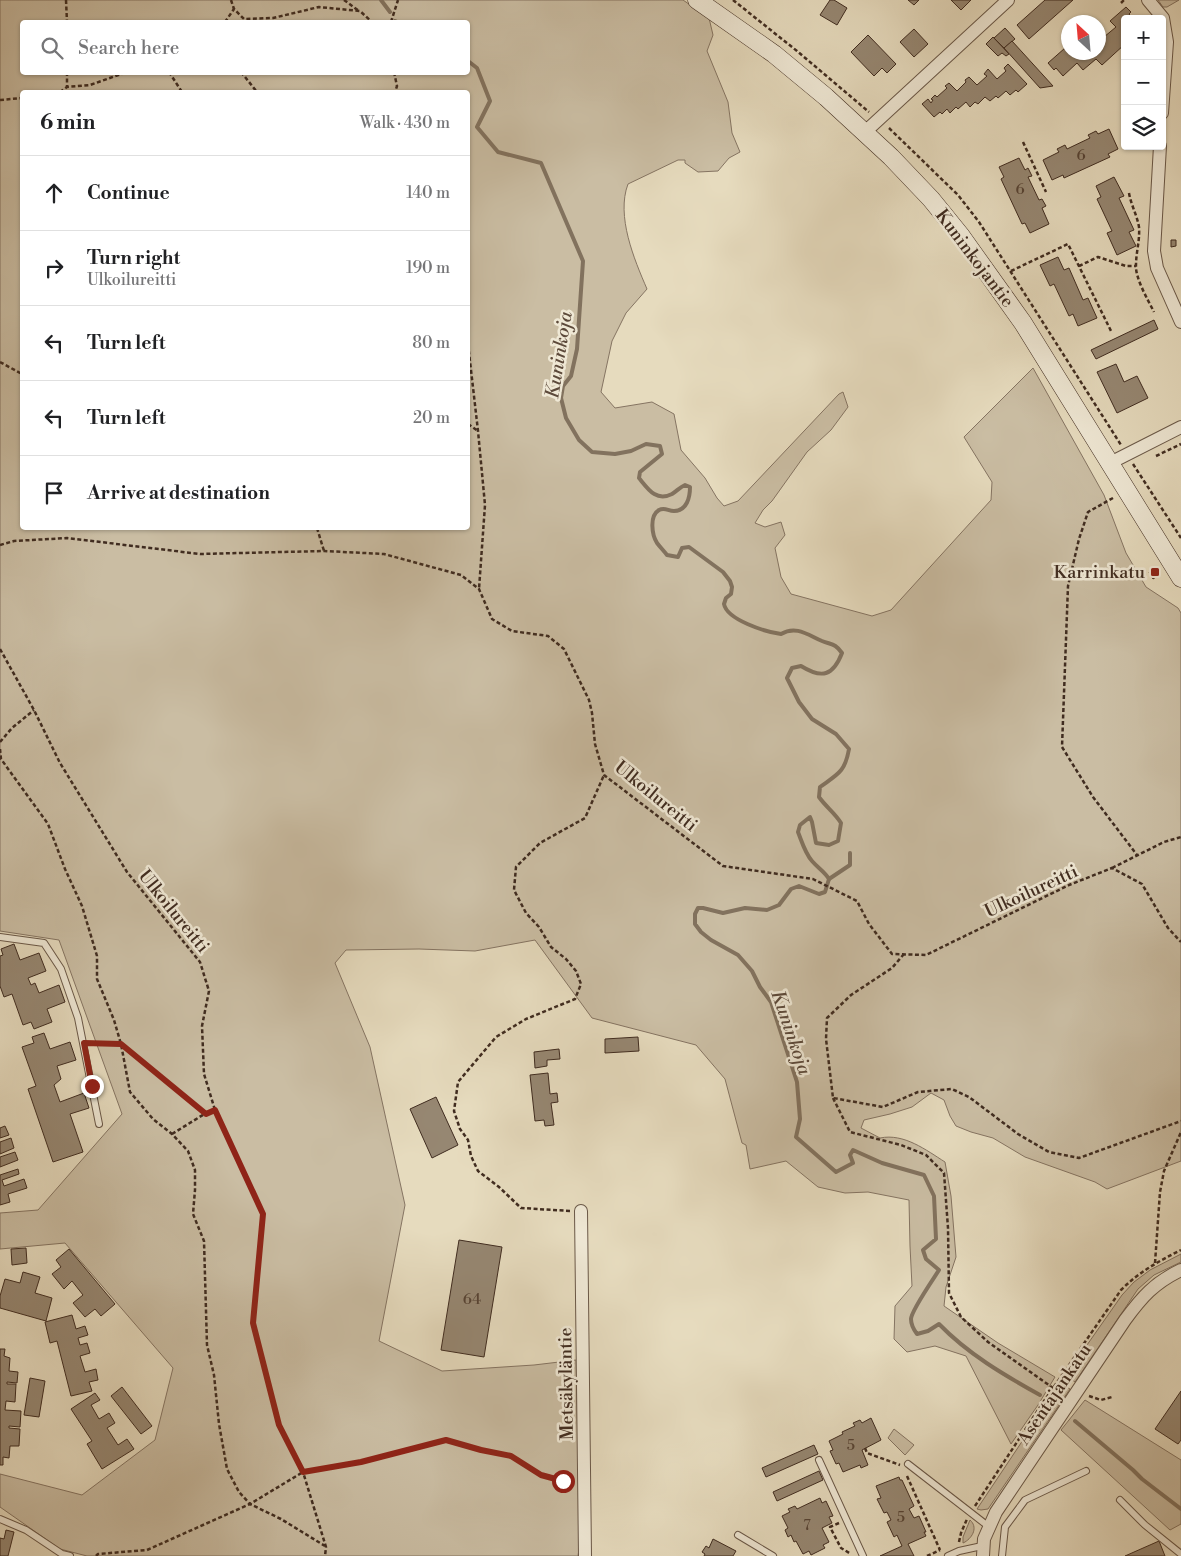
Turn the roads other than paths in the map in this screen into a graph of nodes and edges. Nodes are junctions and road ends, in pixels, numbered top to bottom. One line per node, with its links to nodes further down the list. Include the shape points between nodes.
1 (697, 0): 5 (main road, Kuninkojantie, via 774,54)
2 (1008, 0): 5 (street)
3 (1148, 0): 4 (street, via 1162,18 1166,42)
4 (1162, 105)
5 (865, 132): 9 (main road, Kuninkojantie, via 931,199 961,236 1024,323)
6 (1160, 150): 7 (street, via 1154,252 1157,268)
7 (1181, 322)
8 (1181, 427): 9 (street)
9 (1110, 463): 10 (main road, Kuninkojantie)
10 (1181, 578)
11 (0, 937): 12 (lane, via 44,944 61,969 78,1018)
12 (99, 1124)
13 (581, 1211): 25 (street, Metsäkyläntie)
14 (1181, 1270): 20 (street, Asentajankatu, via 1154,1285 1129,1315)
15 (818, 1460): 27 (lane)
16 (905, 1465): 20 (lane)
17 (1086, 1471): 29 (lane, via 1025,1500 1005,1527)
18 (1120, 1500): 23 (lane)
19 (0, 1519): 24 (lane)
20 (988, 1526): 22 (street, Asentajankatu)
21 (738, 1535): 26 (lane)
22 (983, 1551): 28 (lane, via 959,1551)
23 (1181, 1554)
24 (70, 1556)
25 (585, 1556)
26 (773, 1556)
27 (863, 1556)
28 (948, 1556)
29 (1002, 1556)

